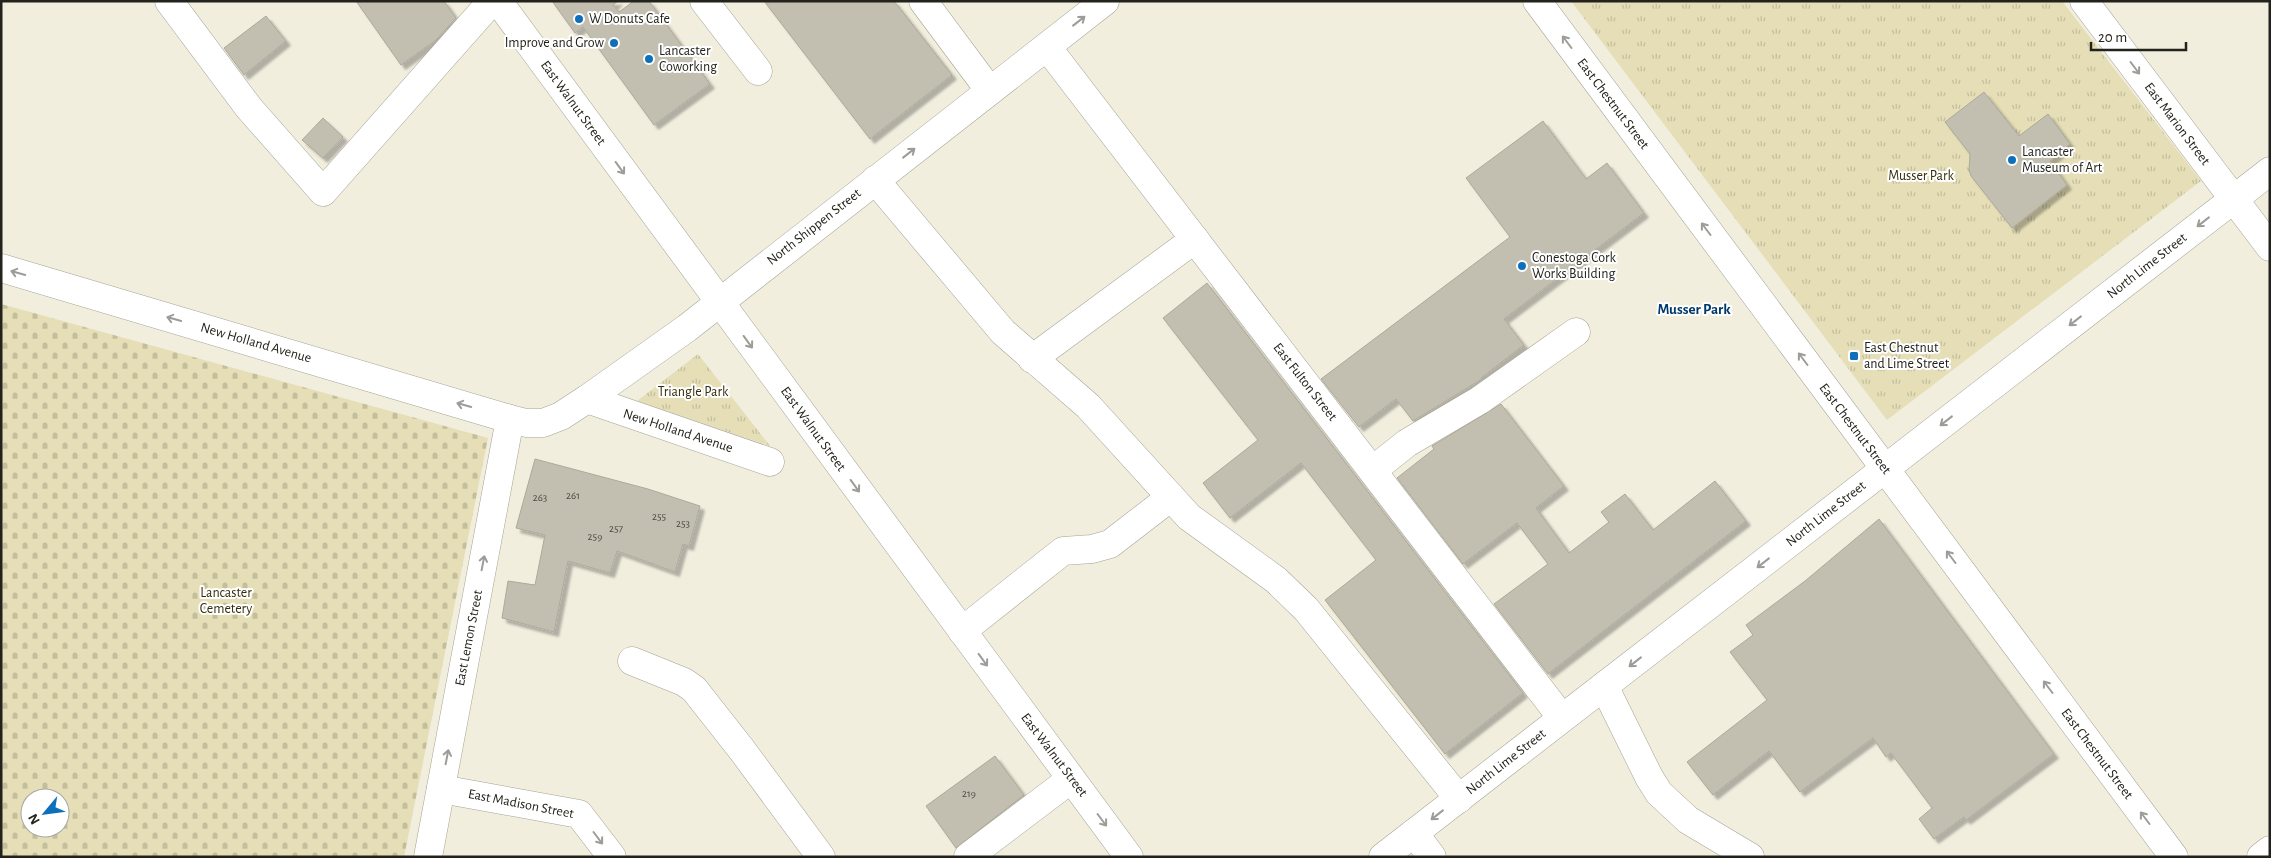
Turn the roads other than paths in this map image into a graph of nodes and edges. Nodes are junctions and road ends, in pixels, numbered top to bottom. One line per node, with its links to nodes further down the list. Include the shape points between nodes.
1 (169, 1): 2 (main road, via 249,108 323,192)
2 (492, 1)
3 (498, 1): 18 (main road, East Walnut Street, one-way to 18)
4 (704, 1): 10 (main road)
5 (923, 1): 11 (main road)
6 (1105, 1): 9 (main road, North Shippen Street, one-way to 6)
7 (1537, 1): 24 (main road, East Chestnut Street, one-way to 7)
8 (2084, 1): 14 (main road, East Marion Street, one-way to 14)
9 (1046, 46): 11 (main road, North Shippen Street); 15 (main road, East Fulton Street)
10 (758, 72)
11 (990, 91): 13 (main road, North Shippen Street, one-way to 11)
12 (2270, 171): 14 (main road, North Lime Street)
13 (875, 180): 18 (main road, North Shippen Street); 20 (main road, via 984,310)
14 (2234, 198): 16 (main road, East Marion Street); 24 (main road, North Lime Street, one-way to 24)
15 (1195, 240): 20 (main road); 25 (main road, East Fulton Street)
16 (2270, 247)
17 (1, 268): 22 (main road, New Holland Avenue, one-way to 17)
18 (720, 302): 21 (main road, North Shippen Street); 27 (main road, East Walnut Street, one-way to 27)
19 (1576, 332): 25 (main road, via 1480,400 1407,443)
20 (1032, 359): 26 (main road, via 1088,406)
21 (586, 399): 22 (main road, North Shippen Street, via 543,423); 23 (main road, New Holland Avenue)
22 (510, 419): 32 (main road, East Lemon Street, one-way to 22)
23 (770, 462)
24 (1885, 469): 29 (main road, North Lime Street, one-way to 29); 44 (main road, East Chestnut Street, one-way to 24)
25 (1374, 470): 30 (main road, East Fulton Street)
26 (1171, 497): 27 (main road, via 1110,544 1063,552); 33 (main road, via 1189,516 1276,580 1306,609)
27 (962, 631): 31 (main road, East Walnut Street, one-way to 31)
28 (632, 661): 38 (main road, via 694,689)
29 (1604, 686): 30 (main road, North Lime Street); 43 (main road, via 1659,793 1688,820)
30 (1562, 718): 33 (main road, North Lime Street)
31 (1071, 779): 39 (main road); 40 (main road, East Walnut Street, one-way to 40)
32 (441, 789): 36 (main road, East Lemon Street); 37 (main road, East Madison Street, one-way to 37, via 579,814)
33 (1458, 798): 34 (main road, North Lime Street, one-way to 34)
34 (1414, 833): 41 (main road, North Lime Street); 42 (main road)
35 (2270, 850): 45 (main road)
36 (428, 857)
37 (612, 857)
38 (821, 857)
39 (968, 857)
40 (1129, 857)
41 (1384, 857)
42 (1432, 857)
43 (1750, 857)
44 (2174, 857)
45 (2261, 857)

